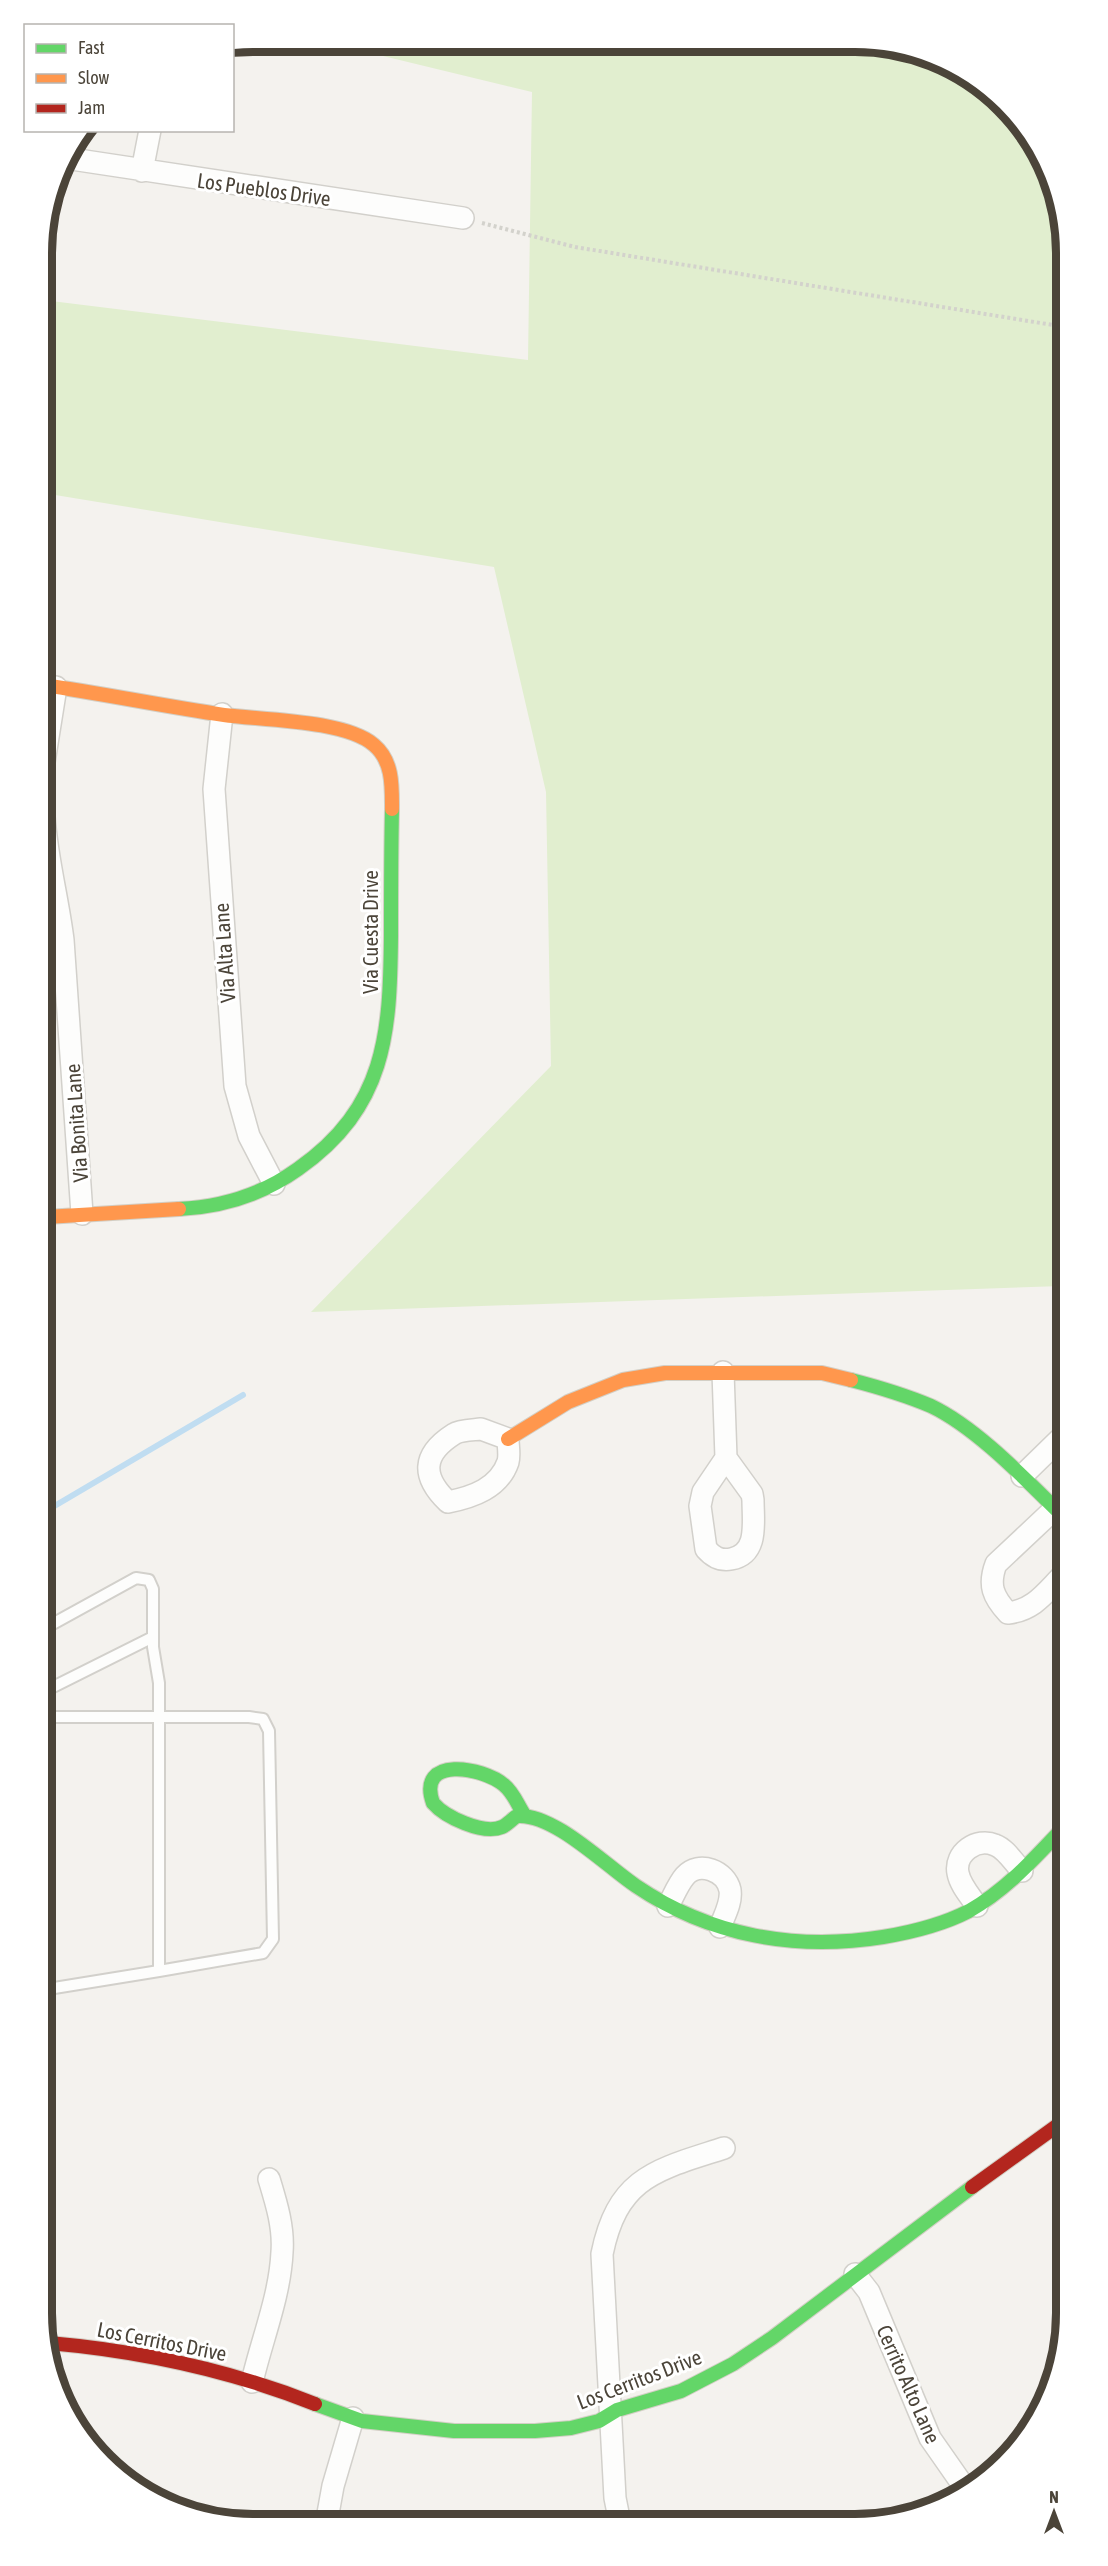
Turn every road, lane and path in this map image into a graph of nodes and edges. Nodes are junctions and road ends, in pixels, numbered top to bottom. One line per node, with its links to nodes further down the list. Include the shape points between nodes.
1 (150, 132): 3 (street)
2 (76, 160): 3 (street, Los Pueblos Drive)
3 (142, 171): 4 (street, Los Pueblos Drive)
4 (464, 218): 5 (path, via 575,247)
5 (1056, 326)
6 (53, 686): 7 (street, Via Cuesta Drive)
7 (222, 714): 9 (street, Via Alta Lane, via 214,789 235,1086 249,1136); 9 (street, Via Cuesta Drive, via 356,734 383,755 392,783 390,1006 385,1042 374,1076 344,1127 302,1169)
8 (53, 874): 10 (street, Via Bonita Lane, via 63,940)
9 (274, 1184): 10 (street, Via Cuesta Drive, via 212,1206)
10 (82, 1214): 11 (street, Via Cuesta Drive)
11 (53, 1216)
12 (723, 1372): 13 (street, via 665,1373 623,1380 568,1402); 15 (street); 16 (street, via 822,1373 877,1387 932,1407 972,1433)
13 (508, 1438)
14 (1055, 1443): 16 (street)
15 (726, 1458)
16 (1022, 1476): 17 (street)
17 (1055, 1505)
18 (1055, 1513): 19 (street, via 996,1564 990,1578 996,1601 1008,1613 1035,1604)
19 (1055, 1583)
20 (52, 1624): 21 (lane, via 136,1578 149,1580 153,1589)
21 (153, 1637): 22 (lane); 24 (lane)
22 (52, 1687)
23 (52, 1717): 24 (lane)
24 (159, 1718): 31 (lane); 31 (lane, via 263,1719 269,1731 273,1939 263,1953)
25 (525, 1816): 25 (street, via 515,1816 502,1827 487,1829 445,1815 431,1798 431,1784 442,1771 452,1768 500,1781 511,1791); 28 (street, via 578,1840 628,1881)
26 (1055, 1837): 27 (street)
27 (1022, 1871): 29 (street); 29 (street, via 996,1845 975,1844 965,1851 958,1874)
28 (668, 1906): 30 (street); 30 (street, via 685,1876 693,1870 720,1873 727,1881 730,1902)
29 (977, 1906): 30 (street, via 908,1933 834,1943 773,1941)
30 (720, 1927)
31 (159, 1971): 32 (lane)
32 (52, 1988)
33 (1055, 2127): 36 (street, Los Cerritos Drive)
34 (724, 2148): 39 (street, via 646,2176 632,2188 606,2234 602,2254)
35 (269, 2179): 38 (street, via 280,2220 282,2251 278,2286)
36 (855, 2274): 39 (street, Los Cerritos Drive, via 733,2364 681,2391 616,2410); 41 (street, Cerrito Alto Lane, via 869,2292 930,2438)
37 (55, 2344): 38 (street, Los Cerritos Drive, via 136,2354)
38 (252, 2382): 40 (street, Los Cerritos Drive)
39 (611, 2416): 40 (street, Los Cerritos Drive, via 593,2423 510,2433 413,2429); 43 (street)
40 (353, 2418): 42 (street)
41 (961, 2483)
42 (328, 2514)
43 (618, 2514)

